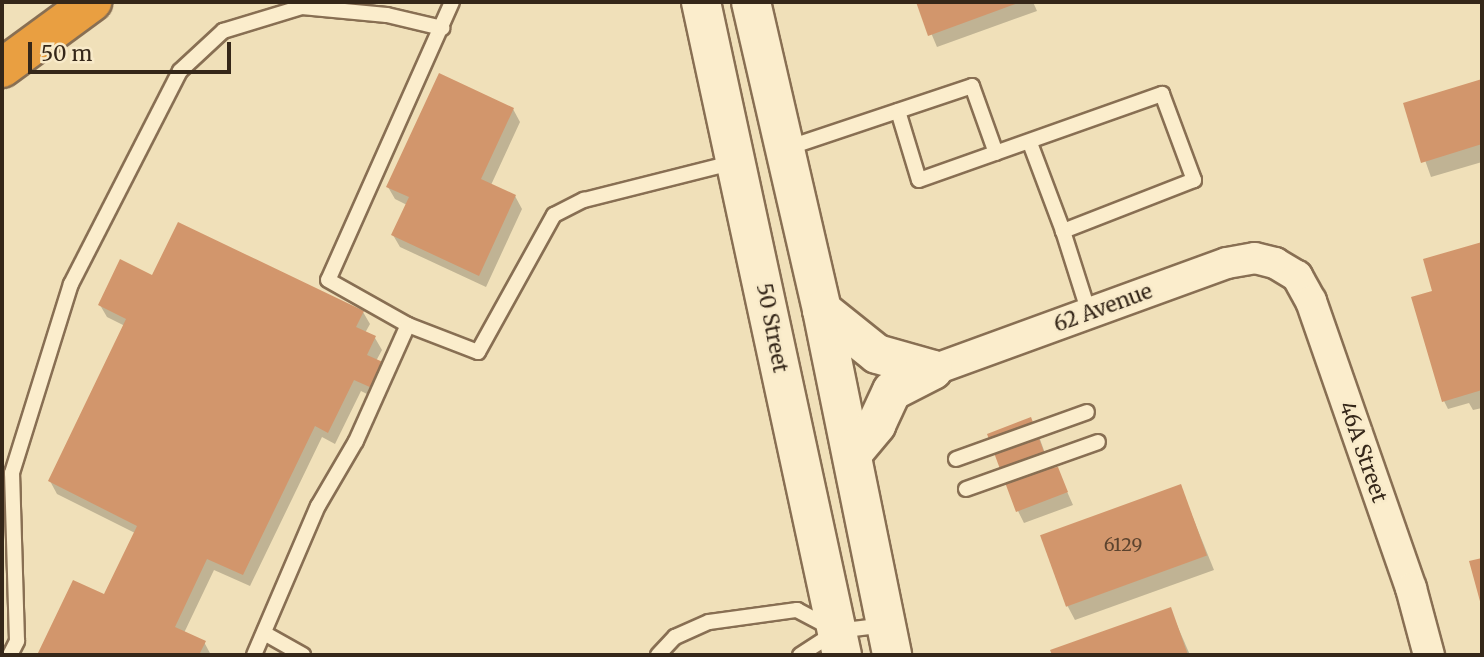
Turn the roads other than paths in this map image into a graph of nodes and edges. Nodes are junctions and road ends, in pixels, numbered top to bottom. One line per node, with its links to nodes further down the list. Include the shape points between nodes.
1 (92, 2): 6 (highway)
2 (452, 2): 5 (lane)
3 (701, 2): 11 (main road, 50 Street)
4 (751, 2): 9 (main road)
5 (442, 28): 16 (lane, via 328,280); 29 (lane, via 387,15 302,7 223,30 180,71 71,284 12,473 17,641)
6 (2, 68)
7 (898, 111): 9 (lane); 10 (lane, via 972,86); 10 (lane, via 919,180)
8 (1030, 143): 10 (lane); 12 (lane); 12 (lane, via 1162,94 1194,180)
9 (785, 149): 14 (main road)
10 (996, 153)
11 (738, 162): 16 (lane, via 584,200 554,215 478,352); 18 (main road, 50 Street)
12 (1063, 231): 15 (lane)
13 (1275, 263): 15 (street, 62 Avenue, via 1255,258 1227,262); 34 (street, 46A Street, via 1297,276 1311,301 1411,588)
14 (822, 310): 17 (main road, via 877,354); 20 (main road)
15 (1089, 313): 17 (street, 62 Avenue)
16 (408, 324): 26 (lane, via 355,441 318,506)
17 (933, 369): 19 (main road)
18 (782, 376): 20 (main road); 28 (main road, 50 Street)
19 (892, 391): 20 (main road); 23 (main road, via 876,425)
20 (843, 408): 23 (main road)
21 (1087, 412): 24 (lane)
22 (1098, 442): 25 (lane)
23 (852, 454): 27 (main road)
24 (956, 459)
25 (966, 489)
26 (264, 633): 30 (lane); 31 (lane)
27 (890, 640): 28 (lane)
28 (840, 643): 32 (lane, via 797,610 709,622 675,637); 33 (lane)
29 (10, 655)
30 (254, 655)
31 (303, 655)
32 (658, 655)
33 (800, 655)
34 (1429, 655)

